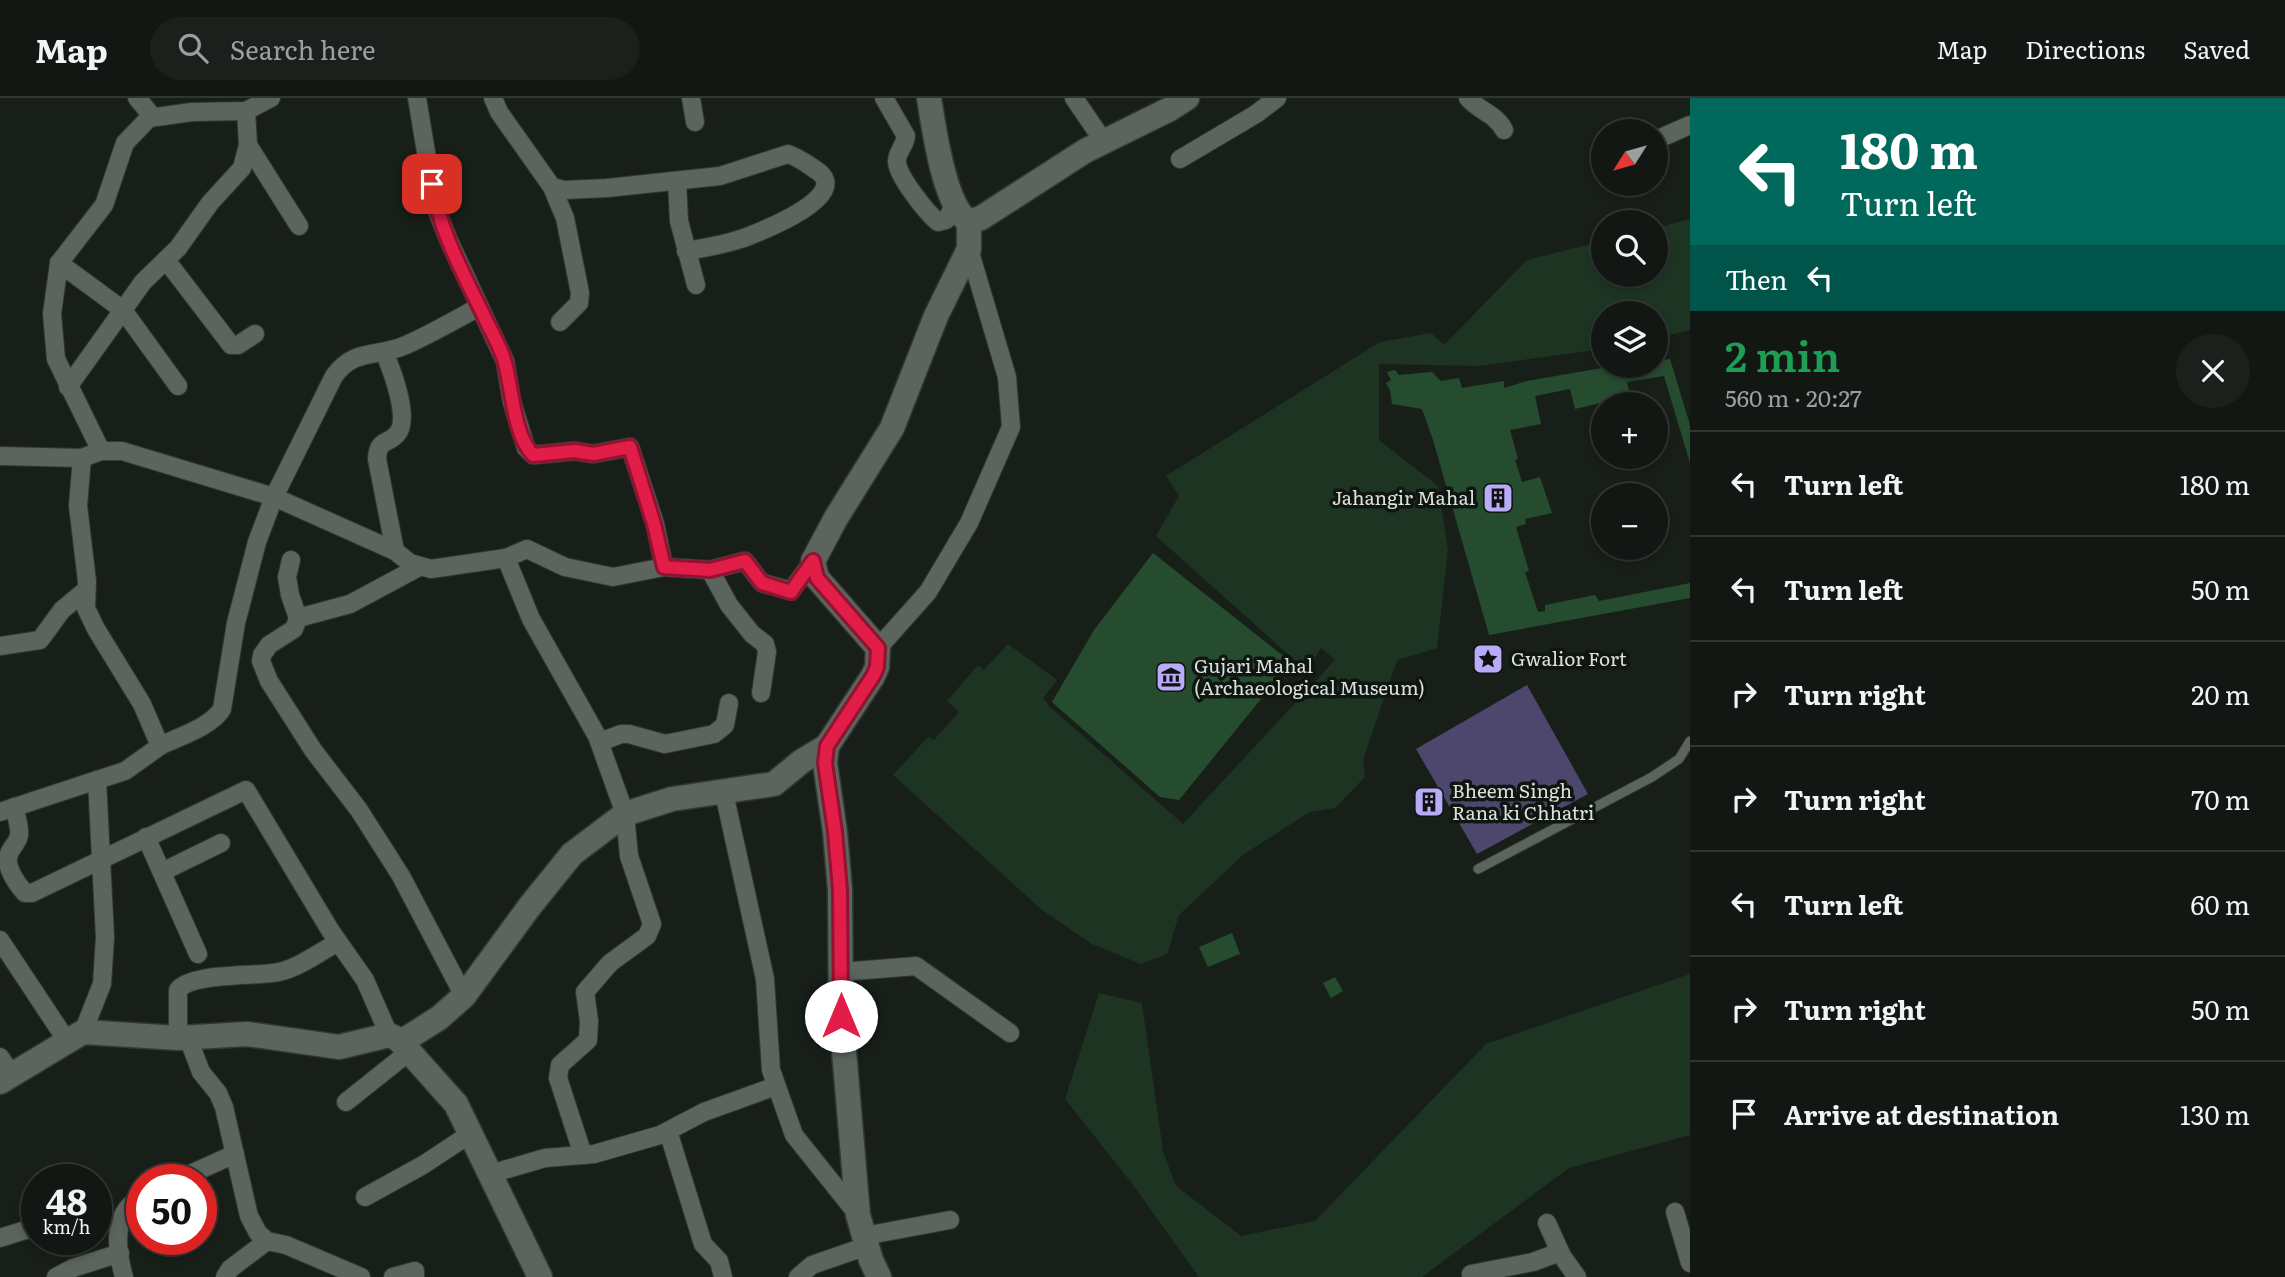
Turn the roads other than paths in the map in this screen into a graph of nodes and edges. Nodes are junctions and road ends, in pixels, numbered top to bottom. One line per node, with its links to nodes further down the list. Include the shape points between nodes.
1 (137, 98): 13 (street)
2 (271, 98): 12 (street)
3 (417, 98): 30 (street, via 435,206)
4 (493, 98): 22 (street)
5 (691, 98): 14 (street)
6 (884, 98): 23 (street, via 906,136 897,164 928,214 938,222)
7 (929, 98): 23 (main road, via 937,146)
8 (1074, 98): 18 (street)
9 (1187, 98): 18 (main road)
10 (1277, 98): 20 (street)
11 (1468, 98): 16 (street, via 1498,119)
12 (246, 111): 13 (street); 19 (street)
13 (153, 117): 28 (street, via 125,143 104,205)
14 (695, 122)
15 (1690, 125): 17 (street)
16 (1504, 130)
17 (1668, 135)
18 (1104, 142): 23 (main road, via 981,218)
19 (248, 145): 24 (street); 27 (street, via 242,168)
20 (1180, 159)
21 (677, 181): 22 (street, via 607,188); 26 (street); 26 (street, via 720,176 788,154 823,174 826,182 818,199 797,213 744,238)
22 (552, 187): 32 (street, via 565,218 580,293 579,303)
23 (962, 214): 25 (main road)
24 (299, 226)
25 (969, 248): 44 (main road, via 936,316 892,428); 51 (street, via 1007,377 1011,426 969,523 928,592)
26 (686, 251): 29 (street)
27 (166, 260): 31 (street); 33 (street, via 231,345)
28 (59, 263): 31 (street); 36 (street, via 52,314 56,359)
29 (696, 285)
30 (479, 307): 34 (street, via 403,347); 46 (street, via 505,361 526,448 533,455 593,454 630,447)
31 (123, 310): 35 (street); 36 (street)
32 (560, 323)
33 (255, 334)
34 (384, 352): 40 (street, via 365,353 341,366); 41 (street, via 400,397 397,435 382,443 377,458)
35 (178, 386)
36 (68, 387): 37 (street)
37 (101, 451): 39 (street); 40 (street, via 122,451)
38 (0, 456): 39 (street)
39 (82, 458): 48 (street, via 78,506)
40 (275, 497): 41 (street); 56 (street, via 257,542 236,623 222,709)
41 (395, 551): 45 (street)
42 (506, 558): 45 (street); 46 (street, via 527,549 565,567 613,577); 55 (street, via 531,619)
43 (291, 560): 49 (street, via 287,577)
44 (813, 561): 47 (street, via 791,592 762,583 745,561); 51 (main road, via 817,578)
45 (419, 567): 49 (street, via 350,604)
46 (664, 567): 47 (street)
47 (710, 570): 52 (street, via 729,605 765,644)
48 (86, 590): 50 (street, via 62,610 40,639); 56 (street, via 91,619 142,704)
49 (298, 618): 71 (street, via 294,629 262,655 269,681 401,876)
50 (0, 646)
51 (878, 648): 57 (main road, via 873,676)
52 (761, 693)
53 (729, 703): 55 (street, via 725,725 714,734 665,744 621,734)
54 (1690, 741): 65 (lane, via 1679,759 1660,772)
55 (600, 743): 61 (street)
56 (160, 746): 58 (street, via 125,771)
57 (827, 746): 59 (main road, via 774,784); 70 (main road, via 825,763 840,890)
58 (97, 780): 60 (street); 64 (street)
59 (724, 793): 61 (main road, via 673,799); 77 (street, via 765,979)
60 (7, 810): 64 (street, via 20,831 7,863 25,893)
61 (625, 814): 71 (main road, via 572,854); 82 (street, via 629,856 652,923 646,936 610,963 585,992 588,1040 560,1065 558,1079)
62 (146, 837): 64 (street); 66 (street); 68 (street, via 246,790)
63 (220, 843): 66 (street)
64 (102, 858): 73 (street, via 106,937 102,984)
65 (1478, 869)
66 (162, 872): 69 (street)
67 (0, 940): 73 (street)
68 (338, 942): 74 (street, via 278,972 182,985 178,990); 75 (street)
69 (198, 954)
70 (841, 972): 72 (street, via 916,966); 91 (main road, via 844,1066)
71 (464, 996): 75 (main road)
72 (1010, 1033)
73 (75, 1037): 74 (main road); 76 (main road)
74 (183, 1038): 75 (main road, via 247,1034 339,1047); 81 (street, via 218,1093)
75 (400, 1043): 78 (street); 80 (main road, via 456,1104)
76 (4, 1071)
77 (776, 1086): 79 (street, via 704,1112); 91 (street, via 794,1135)
78 (346, 1102)
79 (668, 1131): 82 (street); 105 (street, via 703,1244 719,1261)
80 (470, 1134): 84 (main road); 85 (street)
81 (235, 1154): 83 (street); 93 (street, via 250,1216)
82 (583, 1155): 84 (street, via 545,1158)
83 (213, 1164)
84 (490, 1174): 104 (main road)
85 (365, 1197)
86 (126, 1210): 95 (street, via 117,1228)
87 (1675, 1212): 96 (street)
88 (950, 1220): 91 (street)
89 (1547, 1223): 94 (street)
90 (21, 1231): 92 (street)
91 (863, 1232): 106 (street); 107 (main road)
92 (0, 1238)
93 (267, 1241): 100 (street); 101 (street)
94 (1560, 1252): 97 (street); 108 (street)
95 (120, 1253): 98 (street); 99 (street)
96 (1690, 1263)
97 (1471, 1274)
98 (56, 1277)
99 (124, 1277)
100 (225, 1277)
101 (362, 1277)
102 (393, 1277): 103 (street, via 415,1271)
103 (415, 1277)
104 (541, 1277)
105 (723, 1277)
106 (798, 1277)
107 (879, 1277)
108 (1577, 1277)

